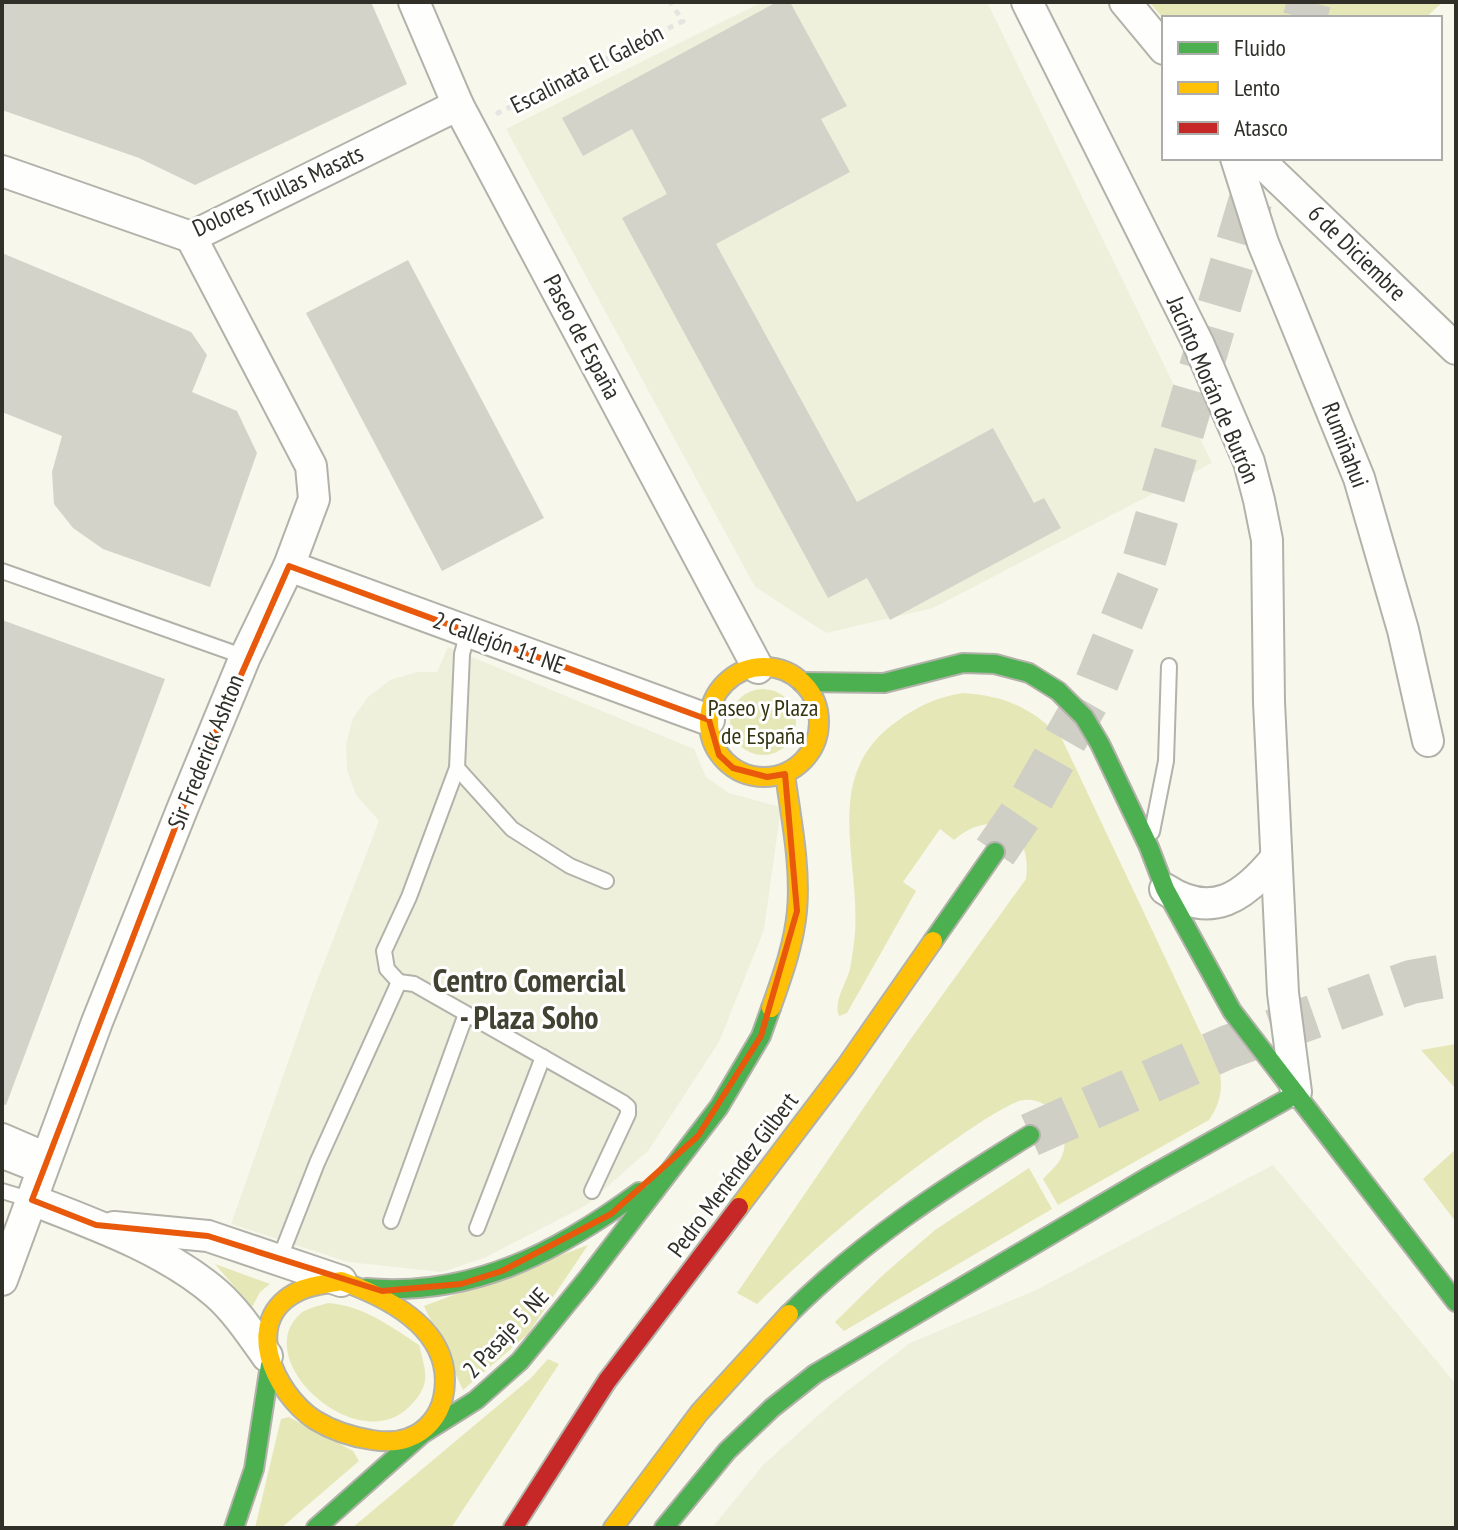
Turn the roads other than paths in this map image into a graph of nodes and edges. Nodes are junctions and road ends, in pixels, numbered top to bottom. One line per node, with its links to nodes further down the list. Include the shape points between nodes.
1 (414, 2): 5 (street, Paseo de España)
2 (1027, 2): 24 (street, Jacinto Morán de Butrón, via 1198,343 1249,462 1267,540)
3 (1125, 2): 4 (street)
4 (1162, 47)
5 (464, 116): 9 (street, Dolores Trullas Masats); 16 (street, Paseo de España)
6 (1237, 160): 19 (street, Rumiñahui, via 1263,243 1359,478)
7 (1259, 160): 10 (street, 6 de Diciembre)
8 (2, 171): 9 (street, Dolores Trullas Masats)
9 (191, 237): 11 (street, Sir Frederick Ashton, via 311,466 314,499)
10 (1456, 349)
11 (289, 566): 13 (street, 2 Callejón 11 NE); 14 (street, Sir Frederick Ashton)
12 (2, 571): 14 (lane)
13 (468, 631): 18 (street, 2 Callejón 11 NE); 20 (lane, via 462,654)
14 (245, 657): 35 (street, Sir Frederick Ashton)
15 (1169, 666): 22 (lane, via 1166,761)
16 (758, 668): 17 (street, via 774,668); 18 (street, via 729,680 712,705)
17 (801, 682): 21 (street, via 816,706 818,733 812,750); 22 (street, via 884,683 963,663 1029,673 1058,691 1084,717)
18 (709, 720): 21 (street, via 719,755 733,768 758,776)
19 (1428, 741)
20 (457, 768): 25 (lane, via 512,829 570,866); 27 (lane, via 384,951 387,969)
21 (785, 774): 32 (street, 2 Pasaje 5 NE, via 797,911 784,973 761,1036)
22 (1149, 847): 26 (street)
23 (995, 852): 49 (street, Pedro Menéndez Gilbert, via 846,1066 607,1381)
24 (1276, 858): 26 (street, via 1260,878 1216,904 1197,904); 30 (street, Jacinto Morán de Butrón, via 1283,993)
25 (606, 881)
26 (1165, 889): 30 (street, via 1232,1011)
27 (399, 982): 28 (lane, via 414,984); 41 (lane)
28 (466, 1014): 29 (lane); 38 (lane)
29 (543, 1057): 37 (lane, via 628,1107); 40 (lane)
30 (1296, 1094): 44 (street); 51 (street, via 815,1374 727,1451)
31 (1030, 1135): 50 (street, via 936,1193 800,1301 699,1412)
32 (698, 1136): 43 (street, 2 Pasaje 5 NE, via 611,1214 502,1271 426,1289 382,1291); 46 (street, 2 Pasaje 5 NE, via 520,1361 476,1400)
33 (2, 1139): 35 (street)
34 (2, 1161): 35 (lane)
35 (39, 1178): 36 (lane); 39 (street); 42 (street, Sir Frederick Ashton)
36 (2, 1191)
37 (592, 1191)
38 (391, 1221)
39 (96, 1225): 41 (street, via 208,1236); 45 (street, via 189,1272 220,1297)
40 (477, 1228)
41 (279, 1260): 43 (street)
42 (2, 1280)
43 (349, 1284): 45 (street, via 310,1285 286,1299 266,1332); 46 (street, via 409,1315 441,1356 446,1374 440,1406)
44 (1456, 1302)
45 (269, 1361): 46 (street, via 290,1398 316,1423 379,1442 402,1442); 47 (street, via 256,1466)
46 (422, 1434): 48 (street, 2 Pasaje 5 NE)
47 (234, 1528)
48 (316, 1528)
49 (513, 1528)
50 (613, 1528)
51 (664, 1528)

